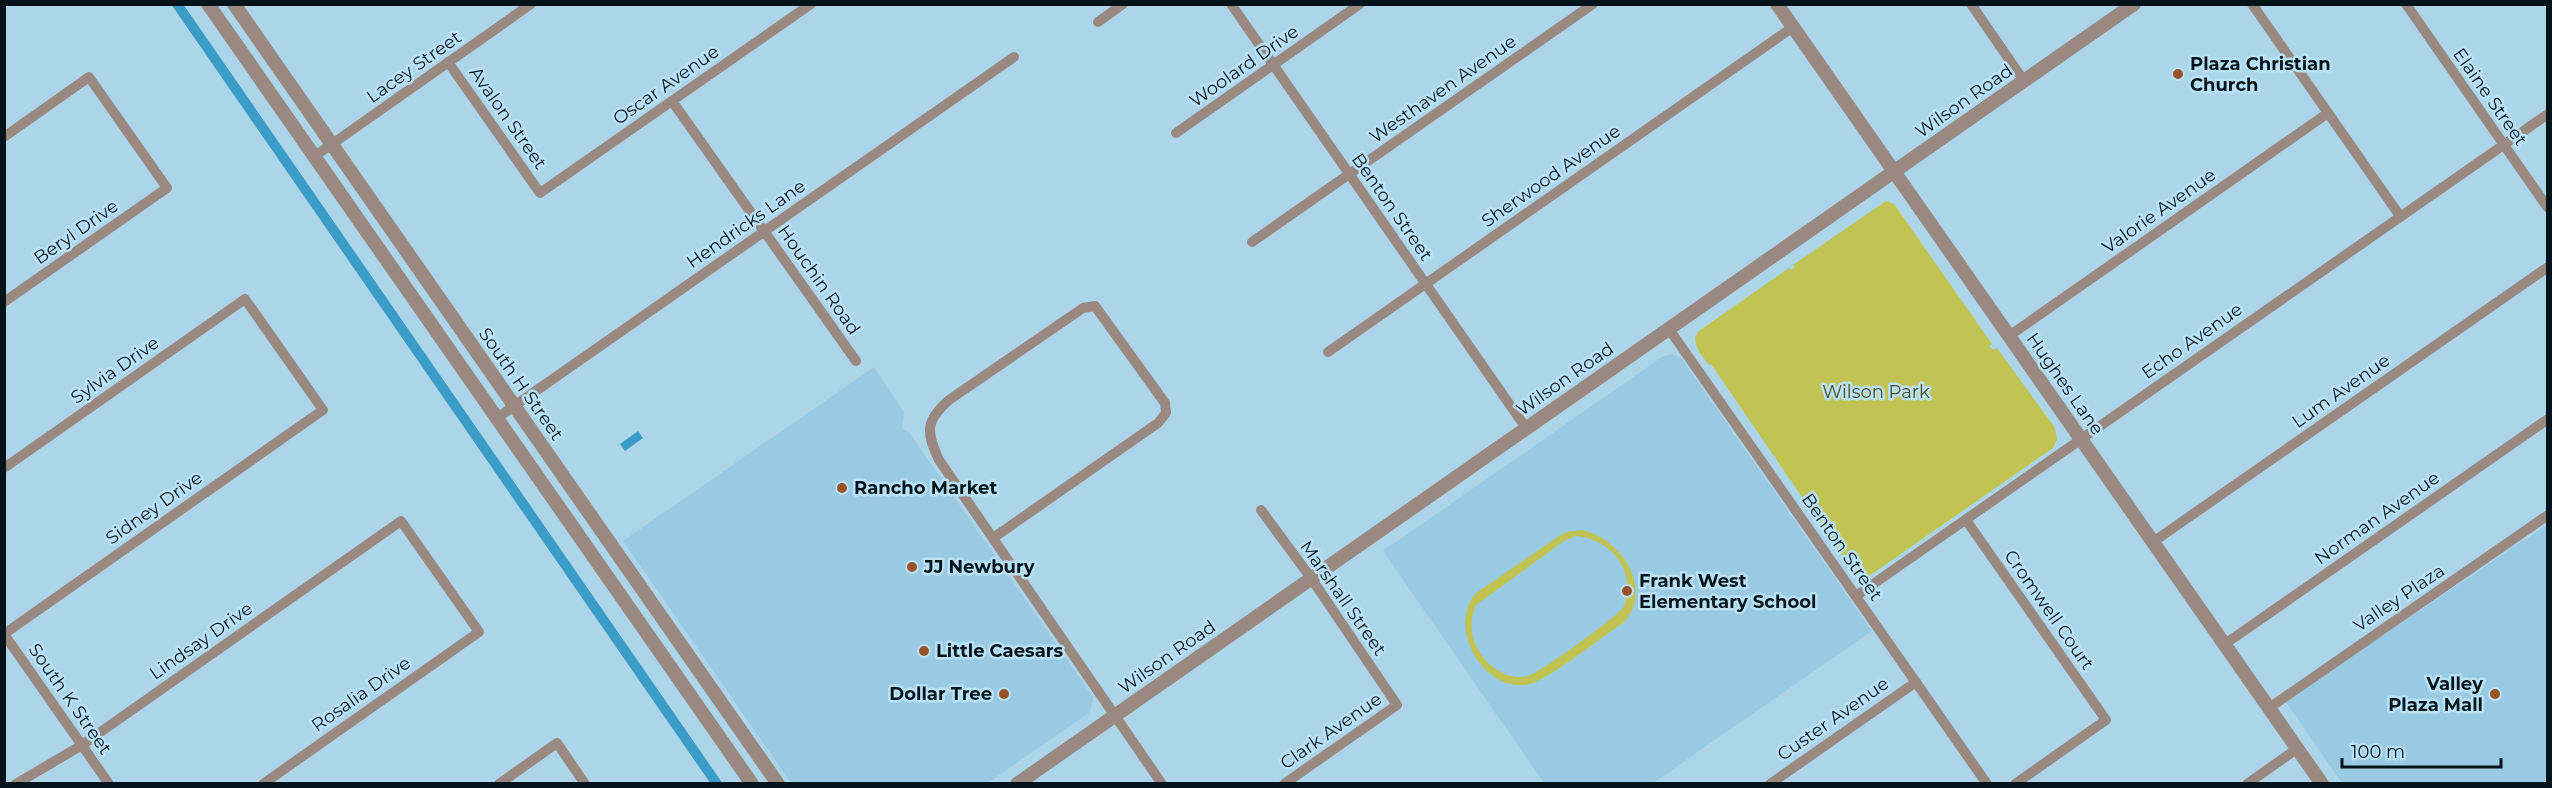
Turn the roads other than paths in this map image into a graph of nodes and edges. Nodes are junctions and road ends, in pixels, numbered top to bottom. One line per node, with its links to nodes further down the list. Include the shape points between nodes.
1 (208, 4): 27 (street)
2 (234, 4): 25 (street, South H Street)
3 (531, 4): 17 (street, Lacey Street)
4 (811, 4): 20 (street, Oscar Avenue)
5 (1123, 4): 14 (street)
6 (1231, 4): 18 (street, Benton Street)
7 (1360, 4): 18 (street, Woolard Drive)
8 (1593, 4): 29 (street, Westhaven Avenue)
9 (1777, 4): 15 (street, Hughes Lane)
10 (1971, 4): 19 (street)
11 (2134, 4): 19 (street, Wilson Road)
12 (2252, 4): 21 (street)
13 (2406, 4): 26 (street, Elaine Street)
14 (1098, 22)
15 (1793, 27): 28 (street, Hughes Lane); 36 (street, Sherwood Avenue)
16 (1014, 57): 33 (street, Hendricks Lane)
17 (448, 62): 25 (street, Lacey Street); 30 (street, Avalon Street)
18 (1273, 65): 23 (street, Woolard Drive); 29 (street, Benton Street)
19 (2024, 81): 28 (street, Wilson Road)
20 (672, 101): 30 (street, Oscar Avenue); 33 (street, Houchin Road)
21 (2328, 113): 32 (street); 40 (street, Valorie Avenue)
22 (2547, 114): 26 (street, Echo Avenue)
23 (1176, 133)
24 (4, 137): 38 (street, Beryl Drive, via 90,77 167,188)
25 (332, 144): 27 (street, Lacey Street); 43 (street, South H Street)
26 (2503, 144): 31 (street, Elaine Street); 32 (street, Echo Avenue)
27 (315, 156): 44 (street)
28 (1894, 172): 39 (street, Wilson Road); 40 (street, Hughes Lane)
29 (1349, 174): 34 (street, Westhaven Avenue); 36 (street, Benton Street)
30 (540, 193)
31 (2547, 208)
32 (2400, 216): 47 (street, Echo Avenue)
33 (765, 231): 42 (street, Houchin Road); 43 (street, Hendricks Lane)
34 (1252, 242)
35 (2547, 267): 54 (street, Lum Avenue)
36 (1426, 284): 41 (street, Sherwood Avenue); 46 (street, Benton Street)
37 (245, 299): 48 (street, Sylvia Drive); 57 (street, Sidney Drive, via 323,410)
38 (4, 302)
39 (1669, 329): 46 (street, Wilson Road); 56 (street, Benton Street)
40 (2009, 336): 47 (street, Hughes Lane)
41 (1328, 352)
42 (856, 361)
43 (514, 406): 44 (street, Hendricks Lane); 71 (street, South H Street)
44 (497, 418): 70 (street)
45 (2547, 419): 58 (street, Norman Avenue)
46 (1526, 428): 55 (street, Wilson Road)
47 (2081, 439): 51 (street, Echo Avenue); 54 (street, Hughes Lane)
48 (4, 468)
49 (1261, 510): 55 (street, Marshall Street)
50 (2547, 515): 61 (street, Valley Plaza)
51 (1966, 520): 56 (street, Echo Avenue); 77 (street, Cromwell Court, via 2106,720)
52 (401, 521): 63 (street, Lindsay Drive); 67 (street, Rosalia Drive, via 479,632)
53 (993, 538): 53 (street, via 939,460 930,440 930,423 936,411 949,400 1088,306 1095,306 1165,403 1166,413 1158,423); 62 (street)
54 (2153, 542): 58 (street, Hughes Lane)
55 (1311, 578): 60 (street, Marshall Street); 62 (street, Wilson Road)
56 (1856, 596): 59 (street, Benton Street)
57 (4, 634): 63 (street, South K Street)
58 (2225, 644): 61 (street, Hughes Lane)
59 (1916, 682): 75 (street, Custer Avenue); 76 (street, Benton Street)
60 (1397, 705): 74 (street, Clark Avenue)
61 (2270, 708): 64 (street, Hughes Lane)
62 (1115, 715): 72 (street, Wilson Road); 73 (street)
63 (82, 745): 65 (street, Lindsay Drive); 66 (street, South K Street)
64 (2298, 748): 78 (street); 79 (street, Hughes Lane)
65 (16, 783)
66 (109, 783)
67 (263, 783)
68 (499, 783): 69 (street, via 557,743)
69 (585, 783)
70 (752, 783)
71 (778, 783)
72 (1017, 783)
73 (1162, 783)
74 (1284, 783)
75 (1770, 783)
76 (1987, 783)
77 (2015, 783)
78 (2247, 783)
79 (2322, 783)

